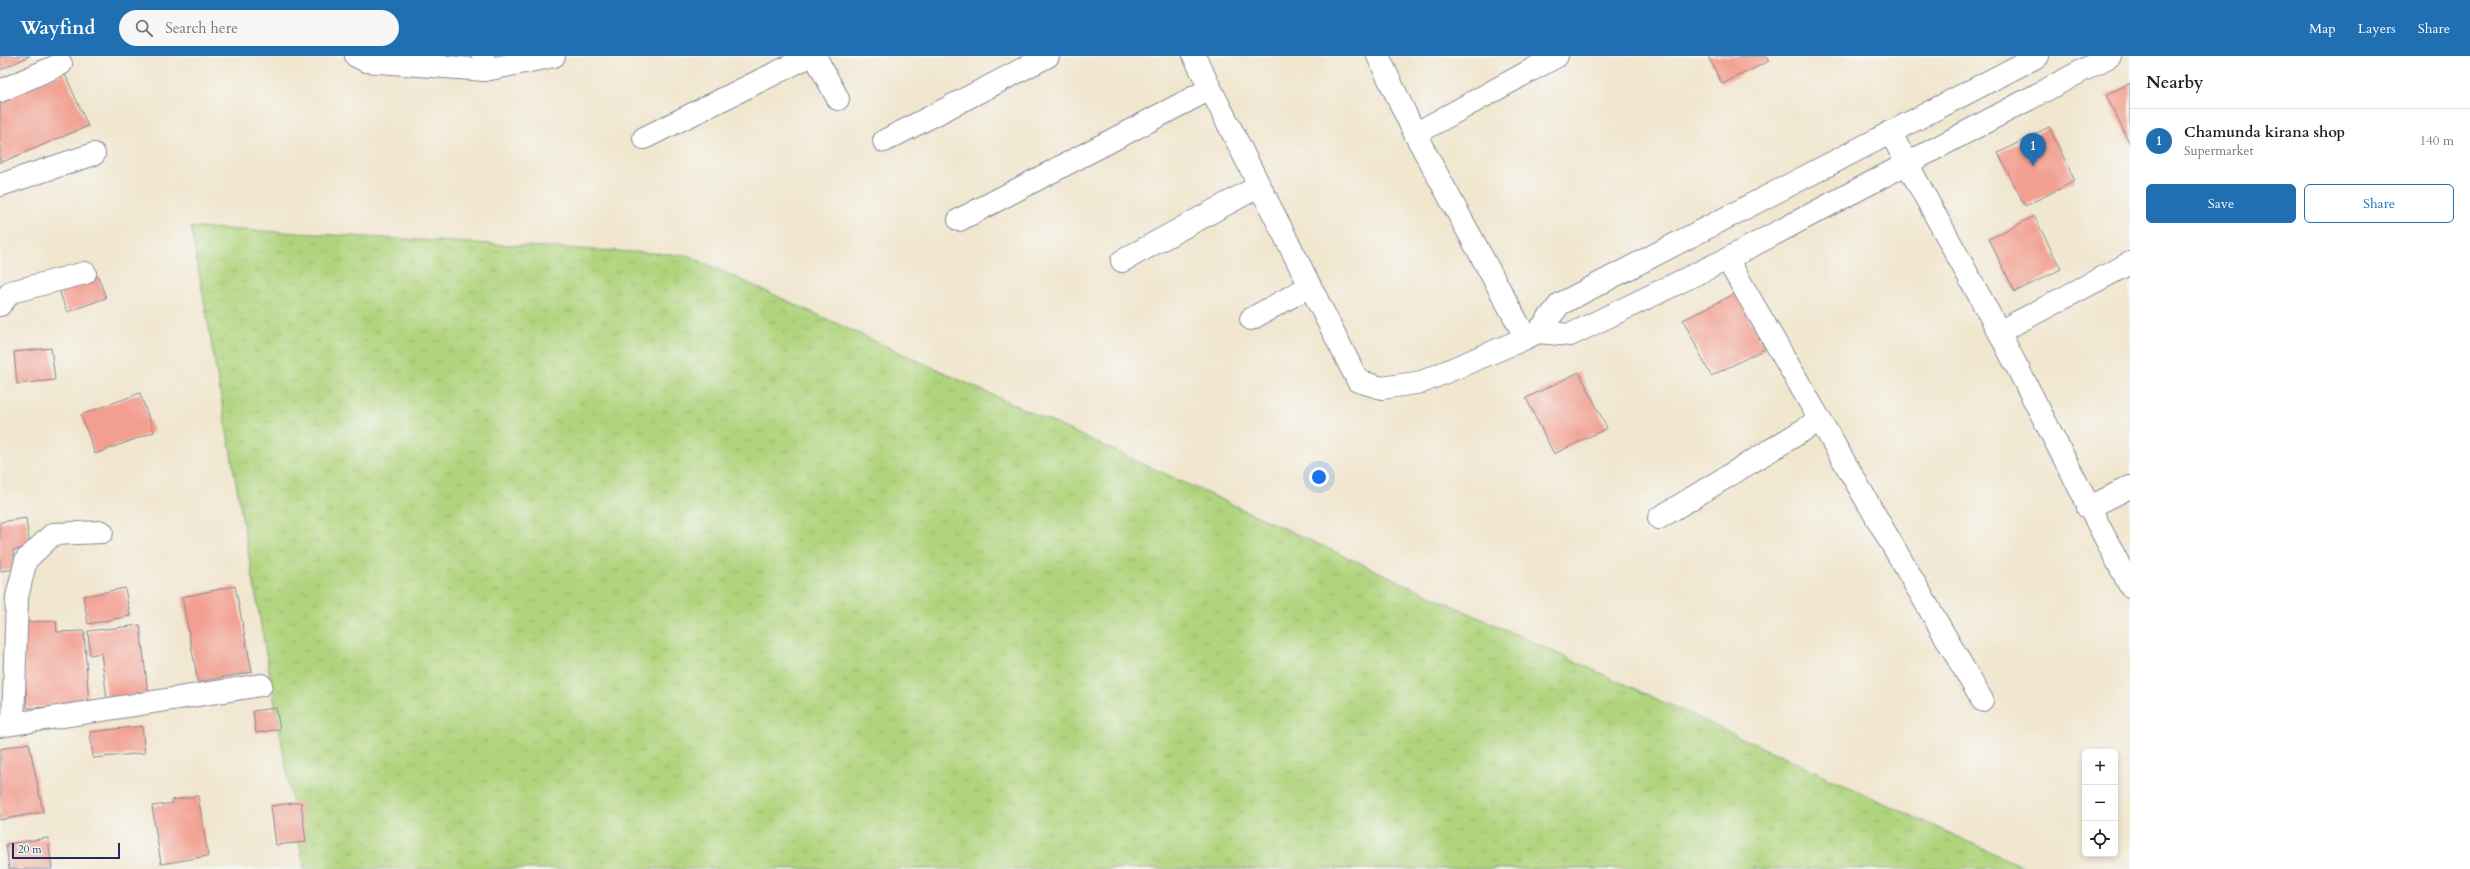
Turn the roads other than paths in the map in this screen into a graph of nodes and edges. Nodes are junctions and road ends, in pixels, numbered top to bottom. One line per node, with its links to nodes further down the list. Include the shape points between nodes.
1 (356, 56): 11 (street, via 366,61)
2 (554, 56): 11 (street)
3 (810, 56): 18 (street)
4 (815, 56): 15 (street)
5 (1048, 56): 19 (street)
6 (1194, 56): 13 (street)
7 (1378, 56): 17 (street)
8 (1557, 56): 17 (street)
9 (2038, 56): 16 (street)
10 (2110, 56): 21 (street)
11 (484, 63)
12 (61, 64): 14 (street)
13 (1210, 89): 23 (street); 24 (street)
14 (0, 91)
15 (838, 99)
16 (1890, 132): 21 (street); 33 (street, via 1560,304)
17 (1415, 134): 33 (street)
18 (644, 138)
19 (884, 140)
20 (94, 154): 22 (street)
21 (1907, 164): 25 (street); 32 (street)
22 (0, 185)
23 (1259, 186): 26 (street); 29 (street)
24 (959, 220)
25 (1727, 259): 33 (street, via 1570,335); 34 (street)
26 (1122, 261)
27 (2130, 264): 32 (street)
28 (85, 273): 30 (street, via 11,292)
29 (1310, 286): 31 (street); 33 (street, via 1358,381 1382,388 1422,382)
30 (0, 305)
31 (1252, 319)
32 (1999, 332): 36 (street)
33 (1532, 335)
34 (1820, 420): 37 (street); 41 (street)
35 (2130, 487): 36 (street)
36 (2088, 508): 39 (street)
37 (1659, 518)
38 (102, 532): 42 (street, via 53,534 26,560 17,597)
39 (2130, 586)
40 (261, 685): 42 (street)
41 (1982, 700)
42 (6, 725)

